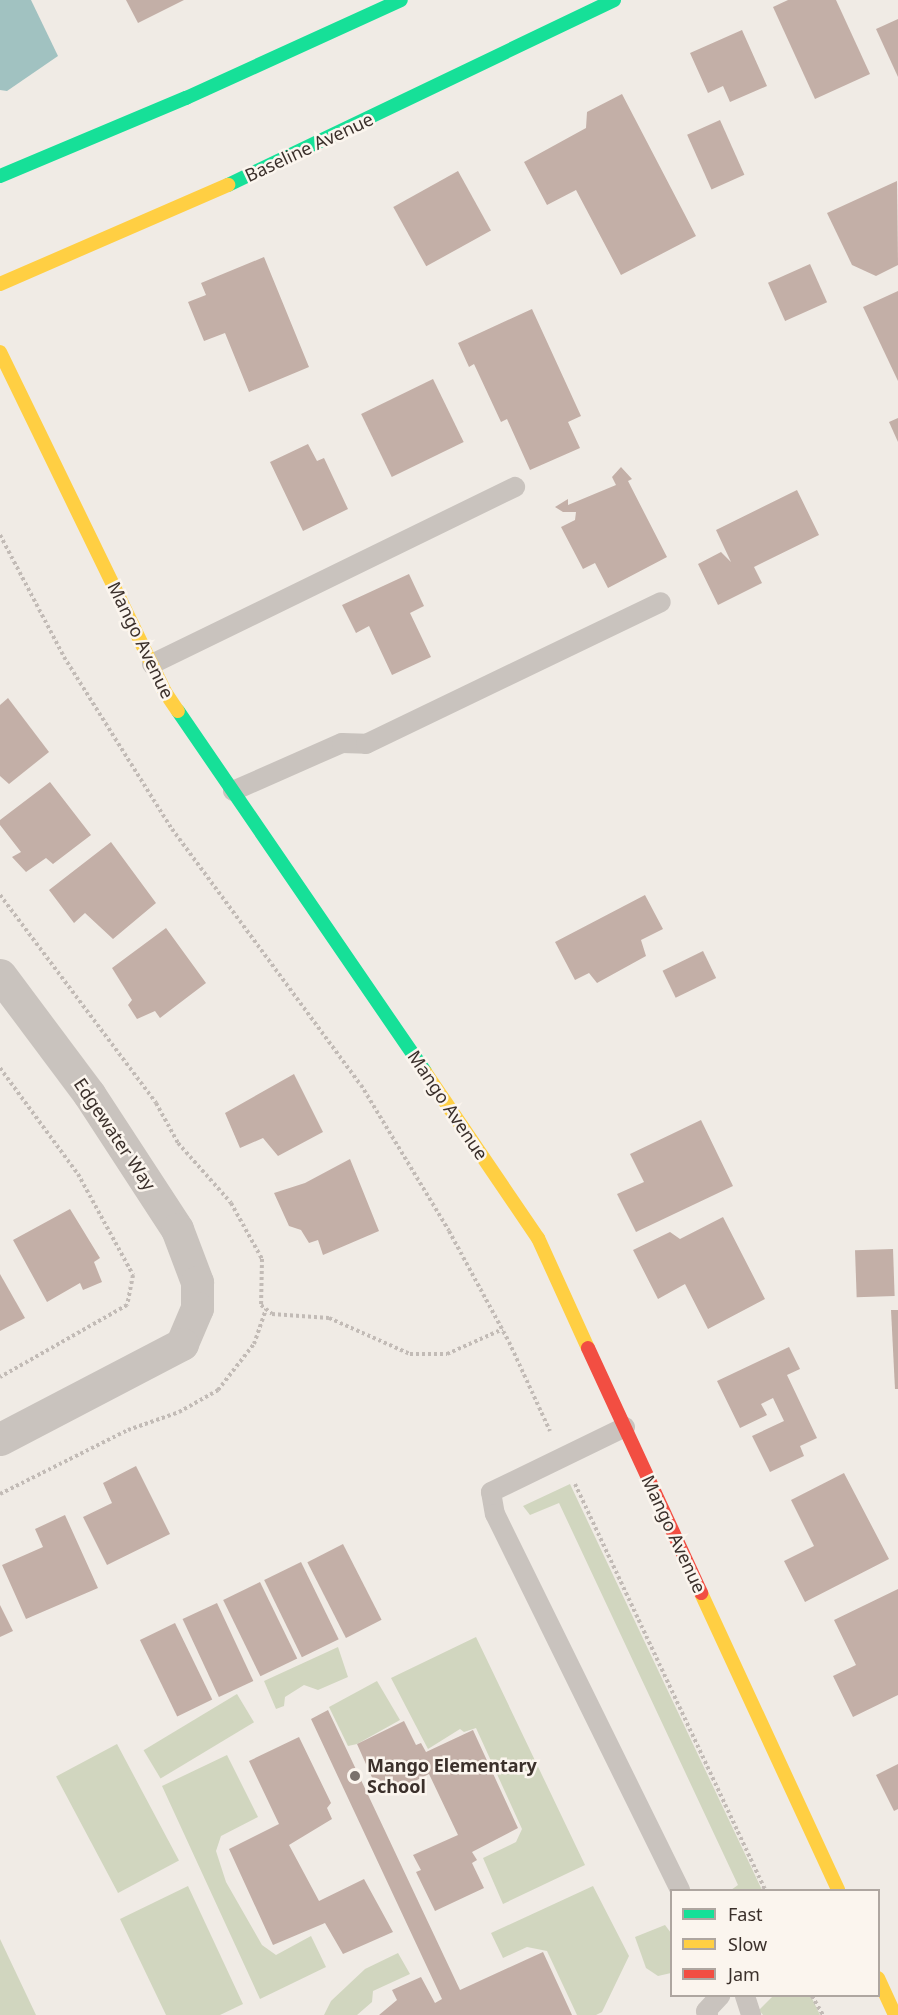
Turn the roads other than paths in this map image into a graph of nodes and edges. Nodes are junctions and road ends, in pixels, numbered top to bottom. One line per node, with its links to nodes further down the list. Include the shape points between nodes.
1 (401, 0): 3 (street, via 186,98)
2 (614, 0): 4 (street, Baseline Avenue, via 260,171)
3 (0, 176)
4 (0, 284)
5 (0, 352): 8 (street, Mango Avenue)
6 (515, 487): 8 (lane)
7 (661, 602): 9 (lane, via 366,744 342,743)
8 (152, 664): 9 (street, Mango Avenue, via 165,692)
9 (233, 791): 11 (street, Mango Avenue, via 538,1238)
10 (0, 975): 12 (street, Edgewater Way, via 89,1094 177,1229 197,1282 197,1308 182,1344)
11 (625, 1427): 13 (lane, via 490,1492 495,1514); 14 (street, Mango Avenue)
12 (0, 1438)
13 (680, 1889)
14 (838, 1889)
15 (880, 1980): 20 (street)
16 (718, 1997): 18 (lane, via 706,2010)
17 (746, 1997): 19 (lane)
18 (708, 2015)
19 (751, 2015)
20 (895, 2015)

